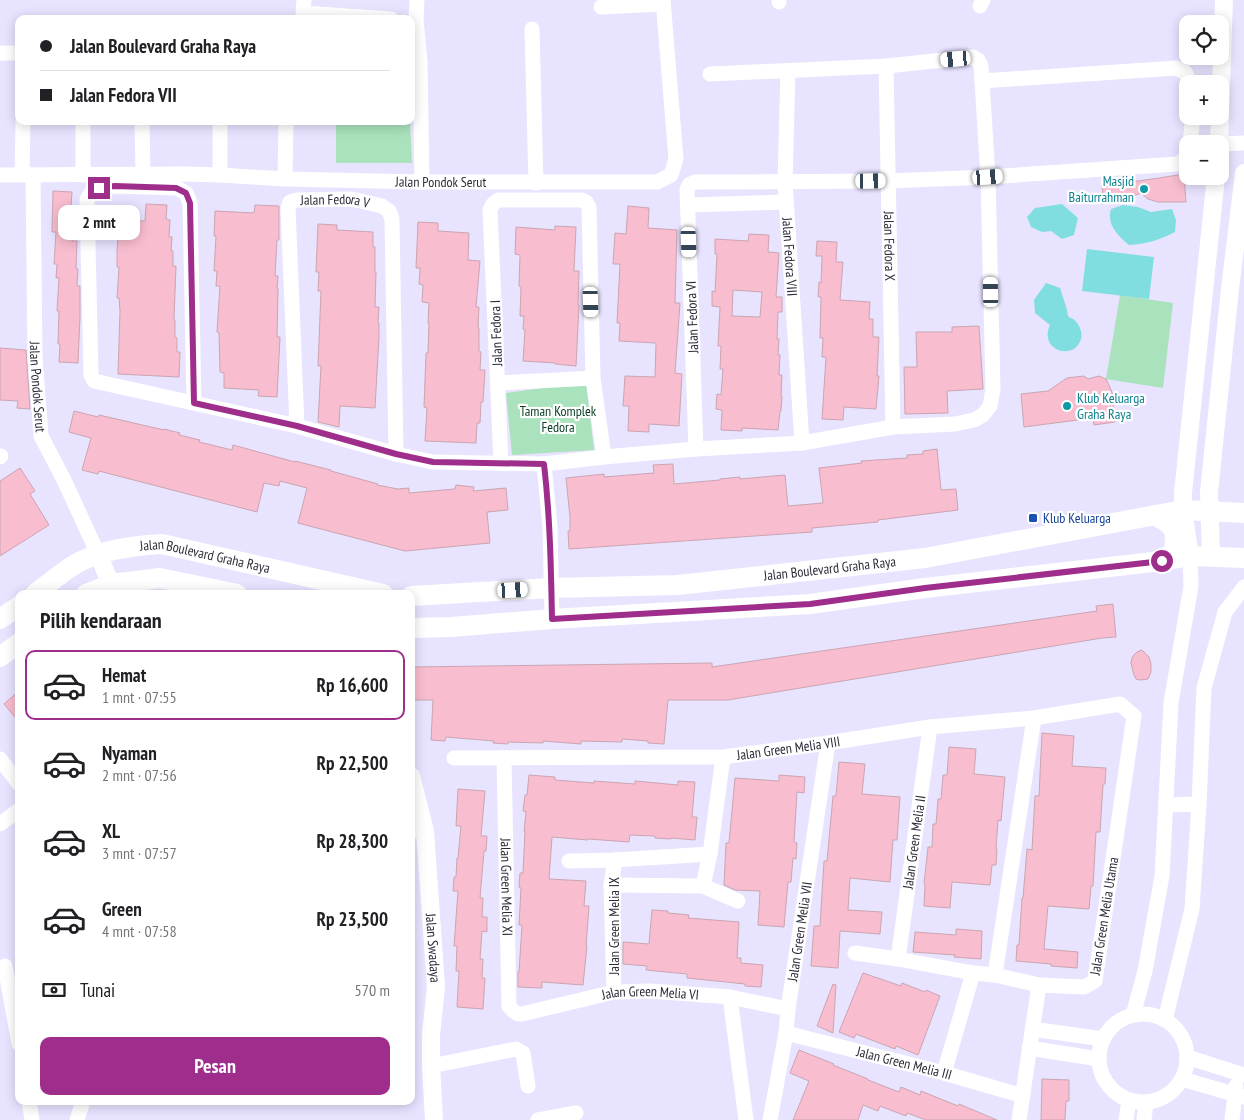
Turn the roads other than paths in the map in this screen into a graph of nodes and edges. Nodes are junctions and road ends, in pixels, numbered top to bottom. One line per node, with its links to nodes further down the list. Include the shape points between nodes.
1 (304, 0): 6 (street, via 303,13)
2 (417, 0): 7 (street)
3 (1224, 0): 20 (street)
4 (663, 2): 5 (street); 35 (street, Jalan Pondok Serut, via 676,159 671,176 657,182)
5 (601, 7)
6 (332, 15)
7 (414, 15)
8 (532, 28): 35 (street)
9 (415, 31): 33 (street, via 420,62)
10 (886, 66): 11 (street); 14 (street, via 973,57 978,60); 32 (street, Jalan Fedora X)
11 (788, 71): 12 (street); 34 (street, Jalan Fedora VIII)
12 (710, 74)
13 (1186, 75): 14 (street, via 1176,68)
14 (982, 81): 30 (street)
15 (23, 125): 28 (street)
16 (83, 125): 29 (street)
17 (142, 125): 25 (street)
18 (220, 125): 26 (street)
19 (286, 125): 31 (street)
20 (1220, 135)
21 (1244, 143): 22 (street)
22 (1229, 144)
23 (1179, 163): 30 (street)
24 (1244, 173): 51 (street, via 1209,492)
25 (143, 174): 26 (street, Jalan Pondok Serut); 29 (street, Jalan Pondok Serut)
26 (220, 174): 31 (street, Jalan Pondok Serut)
27 (0, 175): 28 (street, Jalan Pondok Serut)
28 (28, 175): 29 (street, Jalan Pondok Serut); 54 (street, Jalan Pondok Serut, via 41,436)
29 (84, 175)
30 (988, 177): 32 (street); 43 (street, via 993,389 990,406 974,420)
31 (285, 179): 33 (street, Jalan Pondok Serut)
32 (888, 181): 34 (street); 43 (street, Jalan Fedora X)
33 (422, 182): 35 (street, Jalan Pondok Serut)
34 (785, 182): 37 (street, Jalan Fedora VIII); 38 (street, Jalan Fedora VI, via 695,182 687,189)
35 (536, 183)
36 (1215, 185): 50 (street)
37 (786, 202): 38 (street); 44 (street, Jalan Fedora VIII)
38 (688, 205): 45 (street, Jalan Fedora VI)
39 (593, 378): 40 (street); 40 (street, Jalan Fedora I, via 589,207 582,200 498,200 490,210); 47 (street)
40 (498, 383): 48 (street, Jalan Fedora I)
41 (194, 403): 41 (street, via 94,381 91,376 87,200 92,191 115,186 176,188 186,193 190,203); 42 (street)
42 (297, 426): 46 (street); 46 (street, Jalan Fedora V, via 290,202 352,199 382,206 392,219)
43 (893, 427): 44 (street)
44 (802, 443): 45 (street)
45 (696, 449): 47 (street)
46 (396, 454): 48 (street, via 433,462)
47 (604, 457): 49 (street)
48 (501, 464): 49 (street)
49 (544, 464): 61 (street)
50 (1183, 510): 51 (main road, Jalan Boulevard Graha Raya); 53 (main road, Jalan Boulevard Graha Raya); 55 (street)
51 (1210, 511): 52 (main road, Jalan Boulevard Graha Raya); 56 (street)
52 (1244, 513)
53 (1154, 515): 58 (main road, via 1168,522 1176,535 1174,550); 61 (main road, Jalan Boulevard Graha Raya, via 902,561 678,585)
54 (98, 554): 59 (street, Jalan Pondok Serut); 62 (main road, Jalan Boulevard Graha Raya, via 71,567); 65 (main road, Jalan Boulevard Graha Raya, via 162,544)
55 (1190, 556): 56 (main road); 58 (main road); 83 (street, via 1191,586 1171,703)
56 (1211, 556): 57 (main road)
57 (1244, 558)
58 (1162, 561): 69 (main road, via 810,604)
59 (111, 584): 63 (main road, Jalan Boulevard Graha Raya); 64 (main road, Jalan Boulevard Graha Raya, via 160,578)
60 (1244, 587): 82 (street, via 1225,612 1204,688)
61 (551, 588): 66 (main road, Jalan Boulevard Graha Raya); 69 (street)
62 (40, 590)
63 (96, 590)
64 (218, 590)
65 (365, 590)
66 (415, 596)
67 (15, 609): 68 (main road)
68 (0, 619)
69 (552, 619): 70 (main road)
70 (415, 628)
71 (15, 647): 72 (main road)
72 (0, 657)
73 (1120, 704): 74 (street, Jalan Green Melia VIII); 100 (street, Jalan Green Melia Utama, via 1134,716 1095,981 1084,988)
74 (1034, 718): 75 (street, Jalan Green Melia VIII); 98 (street)
75 (930, 727): 76 (street, Jalan Green Melia VIII); 95 (street, Jalan Green Melia II)
76 (828, 743): 77 (street, Jalan Green Melia VIII); 103 (street, Jalan Green Melia VII)
77 (723, 757): 80 (street, Jalan Green Melia VIII); 88 (street)
78 (454, 758): 80 (street, Jalan Green Melia VIII)
79 (0, 759): 81 (street)
80 (504, 759): 104 (street, Jalan Green Melia XI, via 509,1006)
81 (15, 779)
82 (1199, 804): 83 (street); 106 (street, via 1192,909)
83 (1166, 805): 105 (street, via 1162,876)
84 (415, 807): 87 (street, Jalan Swadaya)
85 (15, 813): 86 (street)
86 (0, 824)
87 (418, 831): 114 (street, Jalan Swadaya, via 436,987)
88 (710, 854): 89 (street); 92 (street)
89 (615, 860): 90 (street); 91 (street, Jalan Green Melia IX)
90 (569, 861)
91 (611, 885): 92 (street); 101 (street, Jalan Green Melia IX)
92 (703, 886): 93 (street)
93 (738, 902)
94 (855, 953): 95 (street, Jalan Green Melia Utama)
95 (898, 959): 97 (street, Jalan Green Melia Utama)
96 (3, 962): 99 (street); 107 (street)
97 (973, 974): 98 (street, Jalan Green Melia Utama); 115 (street)
98 (995, 975): 100 (street, Jalan Green Melia Utama)
99 (15, 982)
100 (1039, 985): 108 (street)
101 (614, 992): 102 (street, Jalan Green Melia VI, via 650,991); 104 (street, Jalan Green Melia VI, via 522,1014)
102 (730, 997): 103 (street, Jalan Green Melia VI); 130 (street)
103 (788, 1010): 109 (street, Jalan Green Melia VII)
104 (514, 1012)
105 (1133, 1015): 106 (street, via 1144,1014); 110 (street, via 1115,1024)
106 (1165, 1020): 112 (street, via 1181,1036)
107 (15, 1024)
108 (1032, 1029): 110 (street); 111 (street)
109 (786, 1033): 115 (street, Jalan Green Melia III); 131 (street, Jalan Green Melia VII)
110 (1103, 1039): 113 (street)
111 (1029, 1048): 113 (street); 119 (street)
112 (1187, 1057): 116 (street); 117 (street)
113 (1099, 1059): 121 (street, via 1107,1085)
114 (431, 1066): 118 (street, via 516,1049 522,1053); 128 (street, Jalan Swadaya)
115 (944, 1074): 119 (street, Jalan Green Melia III)
116 (1241, 1075): 120 (street)
117 (1182, 1079): 120 (street); 122 (street, via 1168,1096)
118 (528, 1086)
119 (1022, 1096): 132 (street)
120 (1239, 1096): 135 (street)
121 (1129, 1101): 122 (street); 133 (street)
122 (1146, 1103): 134 (street)
123 (30, 1105): 126 (street)
124 (82, 1105): 127 (street)
125 (576, 1113): 129 (street)
126 (32, 1120)
127 (77, 1120)
128 (434, 1120)
129 (538, 1120)
130 (746, 1120)
131 (770, 1120)
132 (1019, 1120)
133 (1126, 1120)
134 (1144, 1120)
135 (1232, 1120)

